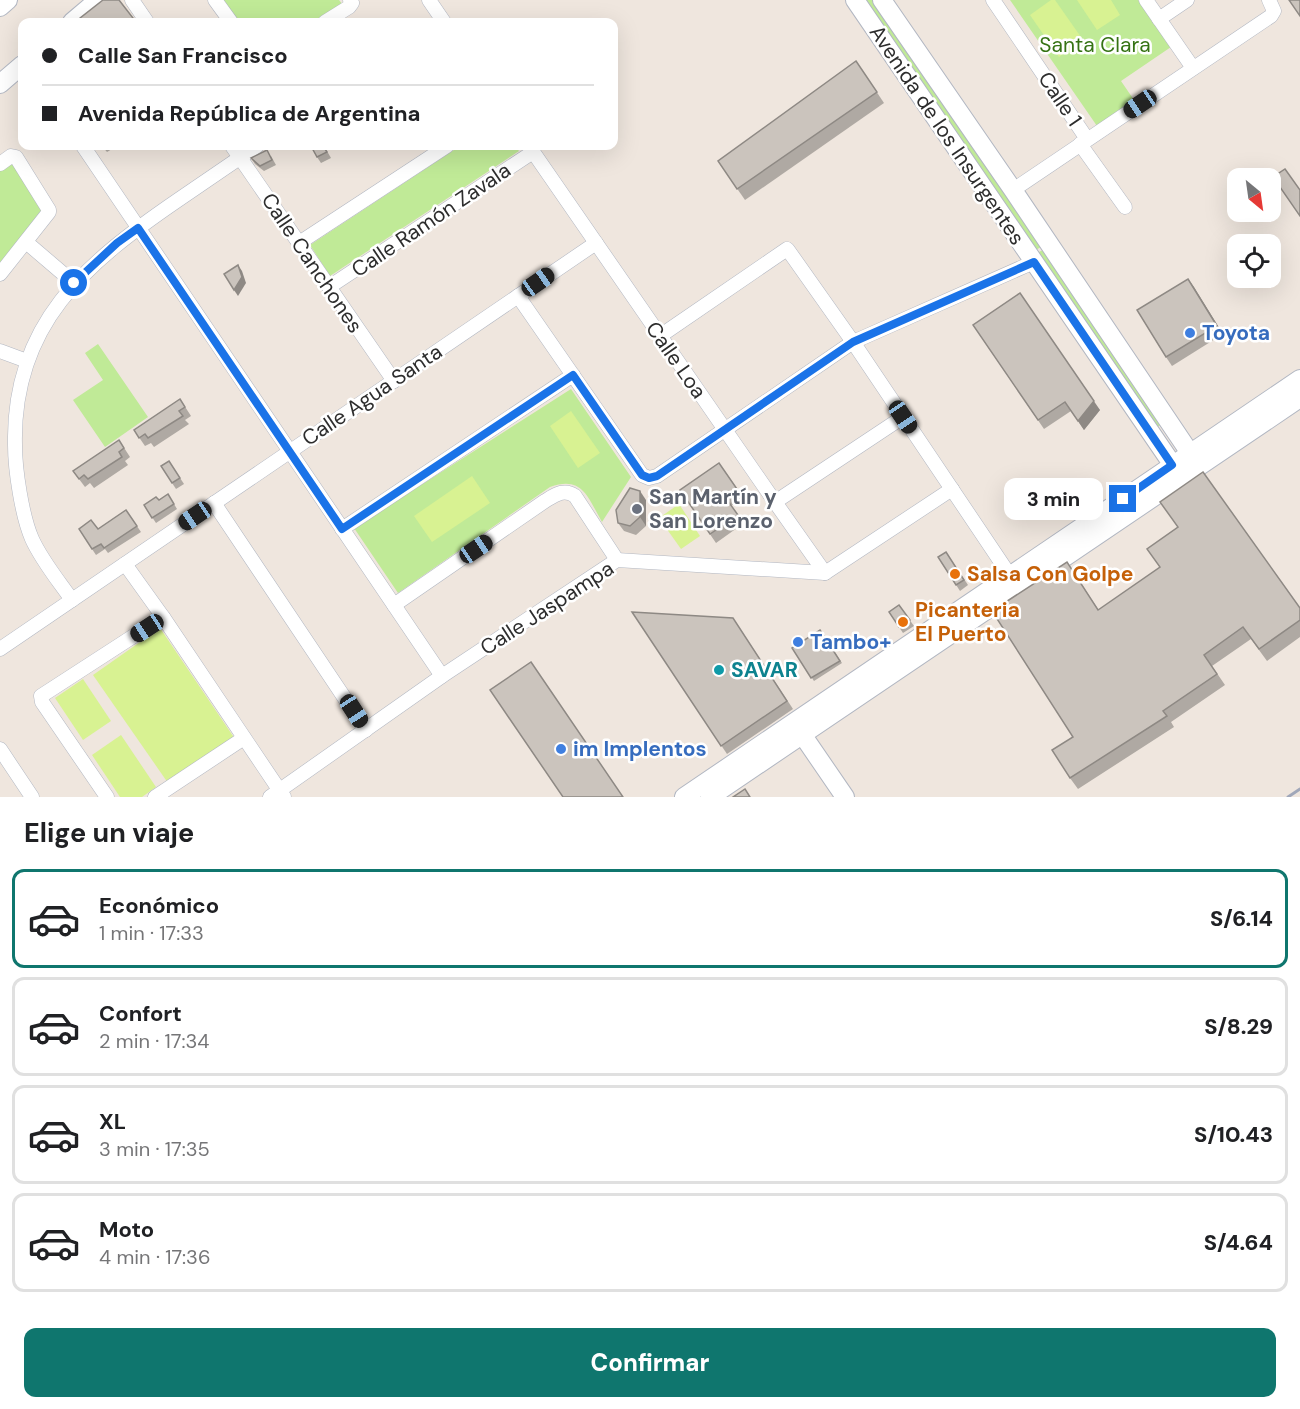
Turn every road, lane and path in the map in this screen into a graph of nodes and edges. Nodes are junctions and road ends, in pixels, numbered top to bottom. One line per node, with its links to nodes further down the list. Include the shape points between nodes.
1 (8, 0): 13 (main road)
2 (98, 0): 14 (main road)
3 (132, 0): 15 (street)
4 (215, 0): 16 (street)
5 (350, 0): 17 (street, via 349,7)
6 (429, 0): 18 (street)
7 (855, 0): 36 (main road, Avenida de los Insurgentes)
8 (882, 0): 30 (main road, Avenida de los Insurgentes)
9 (993, 0): 23 (street, Calle 1)
10 (1146, 0): 19 (street)
11 (1187, 0): 19 (street)
12 (1272, 6): 21 (street, via 1271,16)
13 (0, 7)
14 (77, 18)
15 (144, 18)
16 (228, 18)
17 (331, 18)
18 (439, 18)
19 (1159, 19): 21 (street)
20 (18, 68): 22 (main road)
21 (1192, 68): 23 (street)
22 (0, 84)
23 (1084, 142): 30 (street); 31 (street, Calle 1)
24 (86, 150): 32 (street)
25 (441, 150): 34 (street)
26 (530, 150): 39 (street, Calle Ramón Zavala)
27 (532, 150): 35 (street, Calle Loa)
28 (236, 151): 32 (street); 34 (street, Calle Canchones)
29 (0, 164): 33 (street, via 16,157 49,210)
30 (1013, 190): 52 (main road, Avenida de los Insurgentes)
31 (1125, 207)
32 (138, 228): 38 (street); 51 (street)
33 (26, 242): 37 (street); 38 (street)
34 (299, 243): 39 (street, Calle Canchones)
35 (596, 243): 40 (street, Calle Agua Santa); 41 (street, Calle Loa)
36 (1034, 262): 42 (street); 53 (main road, Avenida de los Insurgentes)
37 (0, 274)
38 (74, 283): 44 (street, via 50,315)
39 (329, 287): 47 (street, Calle Canchones)
40 (518, 296): 45 (street); 47 (street, Calle Agua Santa)
41 (660, 336): 42 (street, via 787,249); 50 (street, Calle Loa)
42 (853, 342): 49 (street); 50 (street)
43 (0, 351): 44 (street)
44 (27, 361): 62 (street, via 16,404 15,462 31,537)
45 (573, 375): 50 (street, via 642,475 649,478); 57 (street)
46 (1300, 379): 52 (main road)
47 (393, 381): 51 (street, Calle Agua Santa)
48 (1300, 398): 52 (main road)
49 (903, 417): 54 (street); 55 (street)
50 (725, 430): 55 (street, Calle Loa)
51 (290, 452): 56 (street, Calle Agua Santa); 57 (street)
52 (1195, 460): 53 (main road)
53 (1177, 472): 61 (main road)
54 (952, 489): 60 (street); 61 (street)
55 (775, 502): 60 (street, Calle Loa)
56 (214, 503): 59 (street, Calle Agua Santa); 68 (street)
57 (342, 529): 63 (street)
58 (617, 560): 60 (street, Calle Jaspampa); 63 (street, via 575,496 560,493); 66 (street, Calle Jaspampa)
59 (125, 564): 62 (street, Calle Agua Santa); 64 (street)
60 (825, 573)
61 (1014, 582): 67 (main road)
62 (72, 600): 65 (street, Calle Agua Santa)
63 (394, 605): 66 (street)
64 (163, 617): 69 (street); 73 (street, via 41,696)
65 (0, 649)
66 (442, 676): 68 (street, Calle Jaspampa)
67 (798, 729): 75 (main road); 76 (main road); 77 (main road)
68 (366, 730): 71 (street, Calle Jaspampa)
69 (244, 738): 71 (street); 74 (street)
70 (0, 749): 72 (street)
71 (278, 795)
72 (32, 797)
73 (107, 797)
74 (155, 797)
75 (684, 797)
76 (710, 797)
77 (845, 797)

